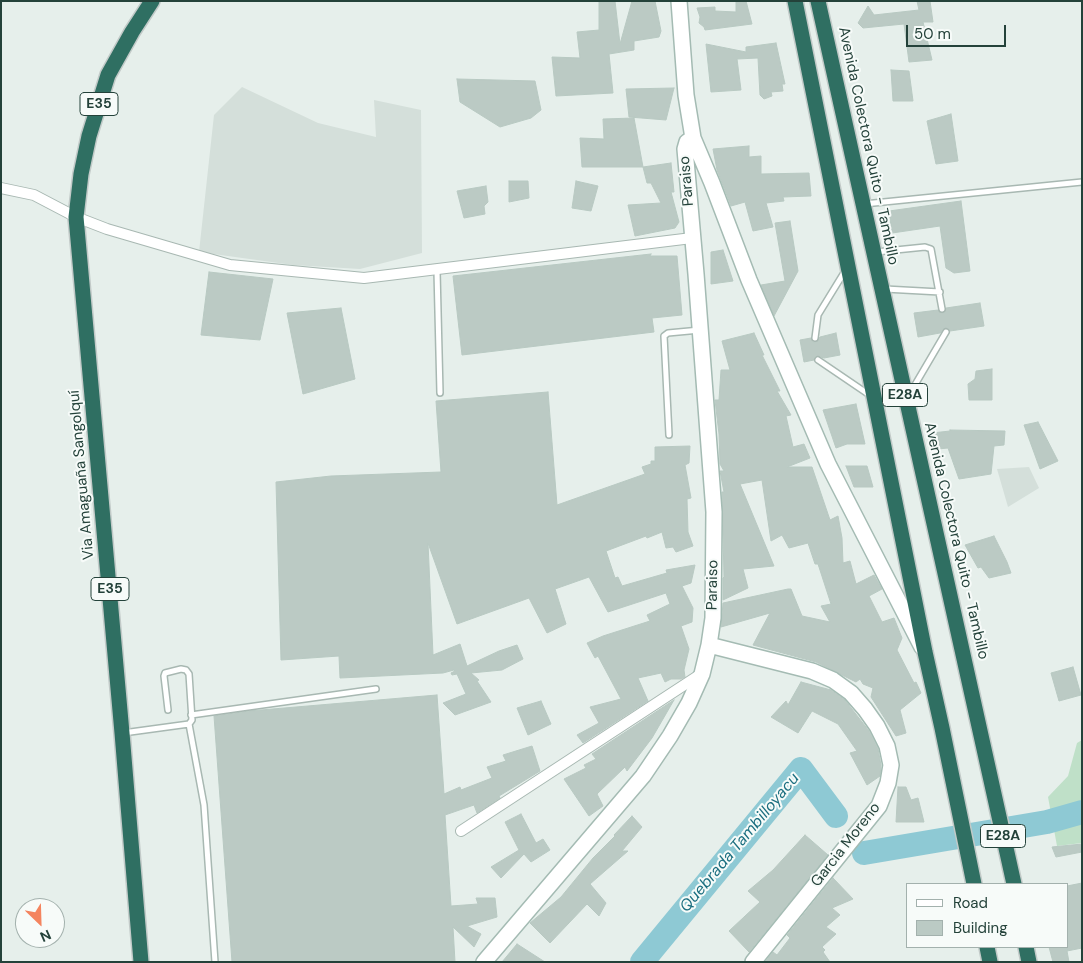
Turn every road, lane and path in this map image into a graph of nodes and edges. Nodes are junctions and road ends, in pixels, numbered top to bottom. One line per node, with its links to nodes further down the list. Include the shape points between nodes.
1 (152, 1): 9 (highway, Via Amaguaña Sangolquí / E35, via 108,75 85,155)
2 (679, 1): 5 (street, Paraiso, via 686,95)
3 (795, 1): 12 (highway, E28A)
4 (818, 1): 8 (highway, Avenida Colectora Quito - Tambillo / E28A)
5 (693, 138): 10 (street, Paraiso, via 685,149); 26 (street, Paraiso, via 749,280 828,464)
6 (1082, 182): 8 (lane)
7 (1, 188): 9 (street, via 34,195)
8 (864, 204): 11 (highway, Avenida Colectora Quito - Tambillo / E28A)
9 (76, 217): 13 (street, via 230,265 364,278); 32 (highway, Via Amaguaña Sangolquí / E35)
10 (692, 238): 13 (street); 17 (street, Paraiso)
11 (873, 253): 14 (highway, Avenida Colectora Quito - Tambillo / E28A); 15 (lane, via 925,246 934,256)
12 (848, 267): 19 (lane, via 818,316); 22 (highway, E28A)
13 (437, 271): 21 (lane)
14 (882, 289): 15 (lane); 23 (highway, Avenida Colectora Quito - Tambillo / E28A)
15 (940, 292): 16 (lane)
16 (942, 309)
17 (700, 330): 24 (lane, via 664,336); 25 (street, Paraiso, via 714,512 713,618)
18 (946, 332): 23 (lane)
19 (815, 338)
20 (818, 360): 22 (lane)
21 (440, 393)
22 (874, 398): 26 (highway, E28A)
23 (906, 399): 35 (highway, Avenida Colectora Quito - Tambillo / E28A)
24 (669, 435)
25 (709, 645): 27 (street, Paraiso); 41 (street, Garcia Moreno, via 812,671 833,680 851,694 873,720 887,746 891,765 879,806)
26 (924, 652): 34 (highway, E28A)
27 (702, 674): 33 (street); 40 (street, Paraiso, via 670,736 642,776)
28 (376, 689): 30 (lane)
29 (168, 710): 30 (lane, via 164,676 186,670 189,674)
30 (191, 715): 31 (lane)
31 (189, 724): 32 (lane); 39 (lane, via 204,805)
32 (122, 733): 38 (highway, Via Amaguaña Sangolquí / E35)
33 (461, 831)
34 (974, 883)
35 (1014, 883)
36 (987, 948): 42 (highway)
37 (1026, 948): 43 (highway)
38 (140, 962)
39 (215, 962)
40 (484, 962)
41 (753, 962)
42 (990, 962)
43 (1029, 962)

